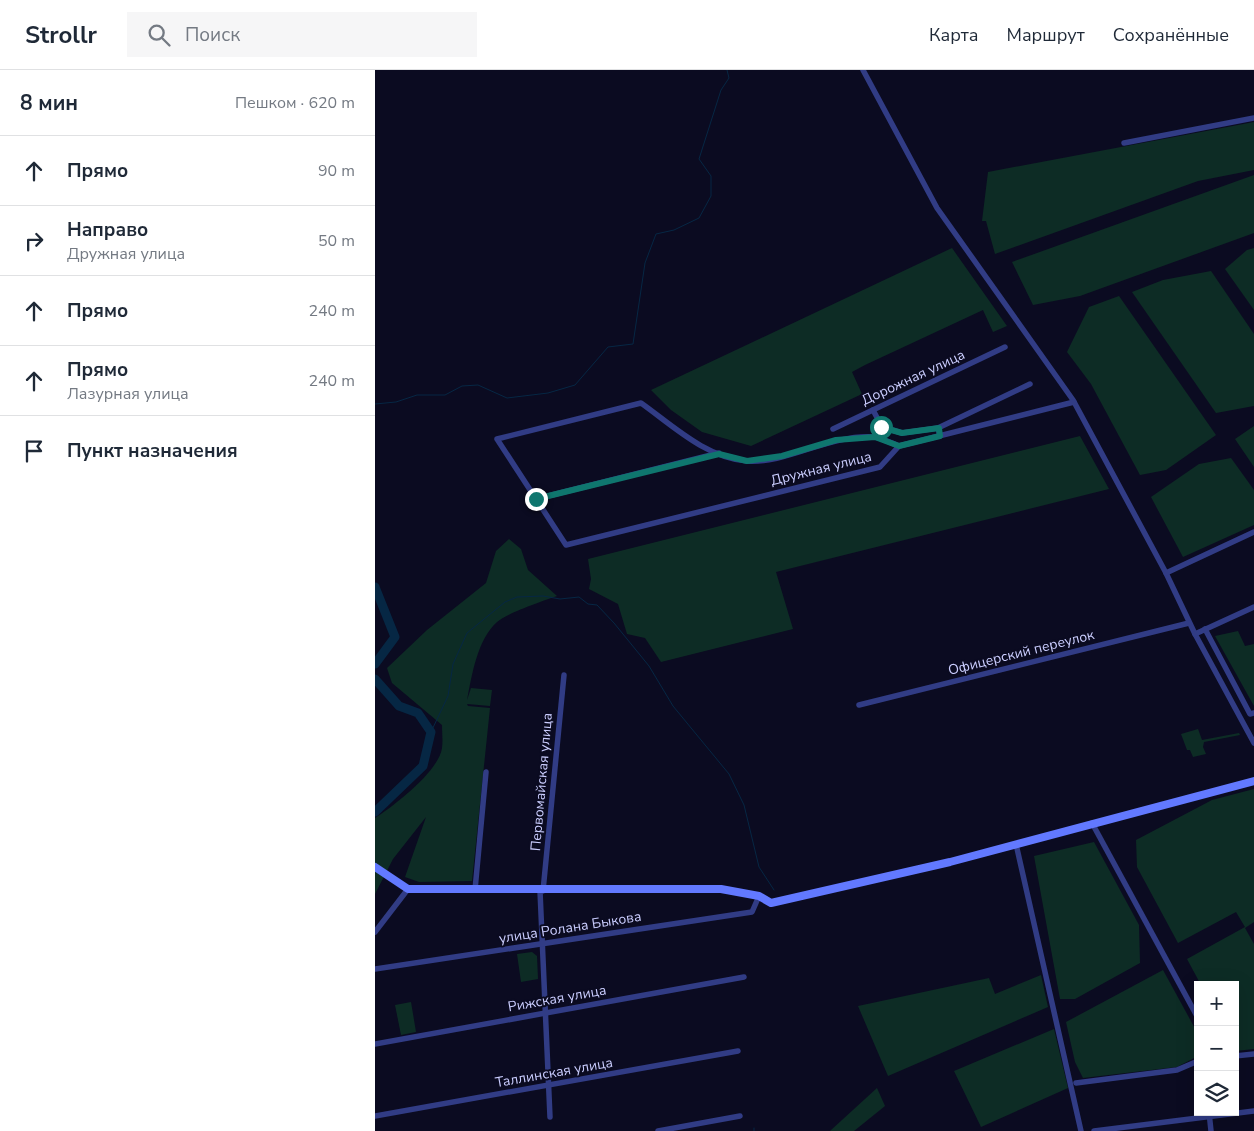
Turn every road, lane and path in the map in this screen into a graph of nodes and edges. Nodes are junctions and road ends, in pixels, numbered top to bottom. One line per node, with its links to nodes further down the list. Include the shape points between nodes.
1 (863, 70): 6 (street, via 937,208)
2 (1254, 118): 3 (street)
3 (1124, 143)
4 (1005, 347): 7 (street, Дорожная улица)
5 (1030, 384): 9 (street)
6 (1075, 402): 10 (street); 15 (street)
7 (873, 410): 8 (street, Дорожная улица); 9 (street, via 881,427 902,433)
8 (833, 428)
9 (939, 428): 10 (street)
10 (940, 436): 11 (street)
11 (899, 446): 12 (street, via 875,437 836,440 782,456 747,461); 12 (street, Дружная улица, via 880,467 566,545 497,439 641,403 698,444)
12 (719, 454): 13 (street)
13 (536, 499)
14 (1254, 532): 15 (street)
15 (1167, 573): 17 (street)
16 (1254, 607): 18 (street)
17 (1189, 623): 19 (street); 21 (street, Офицерский переулок)
18 (1205, 630): 19 (street); 22 (street)
19 (1195, 634): 23 (street)
20 (563, 675): 31 (street, Первомайская улица)
21 (859, 705)
22 (1252, 713)
23 (1254, 743)
24 (486, 772): 30 (street)
25 (1254, 781): 26 (street)
26 (1092, 823): 27 (street); 37 (street)
27 (1016, 844): 32 (street, via 837,890 771,903); 54 (street)
28 (375, 867): 29 (street)
29 (408, 890): 30 (street); 33 (street)
30 (475, 890): 31 (street)
31 (542, 891): 32 (street, via 721,889); 34 (street, Первомайская улица)
32 (759, 896): 34 (street, улица Ролана Быкова, via 752,912)
33 (375, 932)
34 (542, 944): 35 (street, улица Ролана Быкова); 38 (street, Первомайская улица)
35 (375, 969)
36 (744, 977): 38 (street, Рижская улица)
37 (1194, 1011)
38 (545, 1013): 39 (street, Рижская улица); 45 (street, Первомайская улица)
39 (375, 1044)
40 (738, 1051): 45 (street, Таллинская улица)
41 (1254, 1054): 42 (street)
42 (1239, 1056)
43 (1194, 1063): 44 (street, via 1177,1070)
44 (1076, 1083)
45 (548, 1086): 48 (street, Таллинская улица); 52 (street, Первомайская улица)
46 (1254, 1111): 47 (street)
47 (1239, 1112)
48 (375, 1116)
49 (740, 1116): 53 (street)
50 (1195, 1116): 55 (street)
51 (1209, 1116): 56 (street)
52 (550, 1117)
53 (658, 1131)
54 (1081, 1131)
55 (1094, 1131)
56 (1211, 1131)

